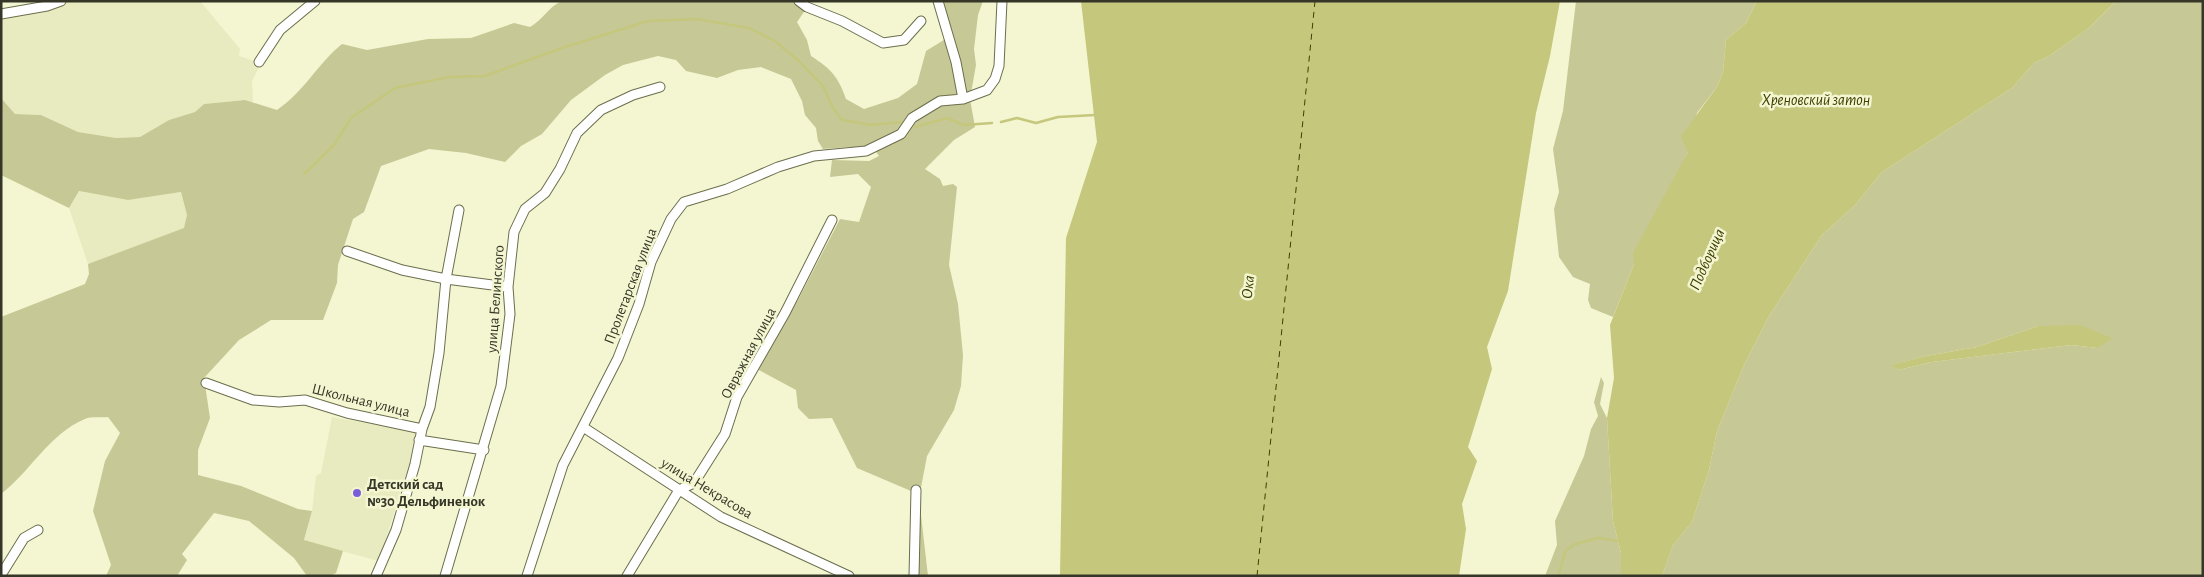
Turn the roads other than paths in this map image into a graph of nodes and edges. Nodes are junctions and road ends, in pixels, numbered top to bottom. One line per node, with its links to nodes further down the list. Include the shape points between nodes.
1 (61, 1): 6 (street)
2 (315, 1): 8 (street, via 280,30)
3 (799, 1): 7 (street, via 883,43 904,40)
4 (938, 1): 10 (street)
5 (1002, 1): 10 (street, Пролетарская улица, via 1000,66 995,79 987,90)
6 (1, 14)
7 (922, 21)
8 (259, 62)
9 (660, 86): 15 (street, улица Белинского, via 601,110 577,133 560,169 545,192 525,209 514,232)
10 (963, 98): 17 (street, Пролетарская улица, via 940,101 912,118 901,134 866,151 814,156 684,202 671,219 651,262 618,358)
11 (459, 210): 14 (street, Школьная улица)
12 (832, 220): 21 (street, Овражная улица, via 785,313 736,397 725,434 694,484)
13 (347, 251): 14 (street, via 402,270)
14 (446, 279): 15 (street); 18 (street, Школьная улица, via 430,407)
15 (508, 286): 20 (street, улица Белинского, via 510,314 501,386)
16 (206, 383): 18 (street, Школьная улица, via 253,400 305,400 346,413)
17 (583, 427): 21 (street, улица Некрасова); 27 (street, Пролетарская улица, via 563,465)
18 (422, 429): 19 (street, Школьная улица)
19 (419, 440): 20 (street); 25 (street, Школьная улица, via 396,530)
20 (484, 450): 26 (street, улица Белинского)
21 (680, 490): 28 (street); 29 (street, улица Некрасова, via 722,517)
22 (916, 490): 30 (street)
23 (38, 530): 24 (street, via 24,538)
24 (1, 575)
25 (376, 576)
26 (445, 576)
27 (527, 576)
28 (626, 576)
29 (849, 576)
30 (914, 576)

